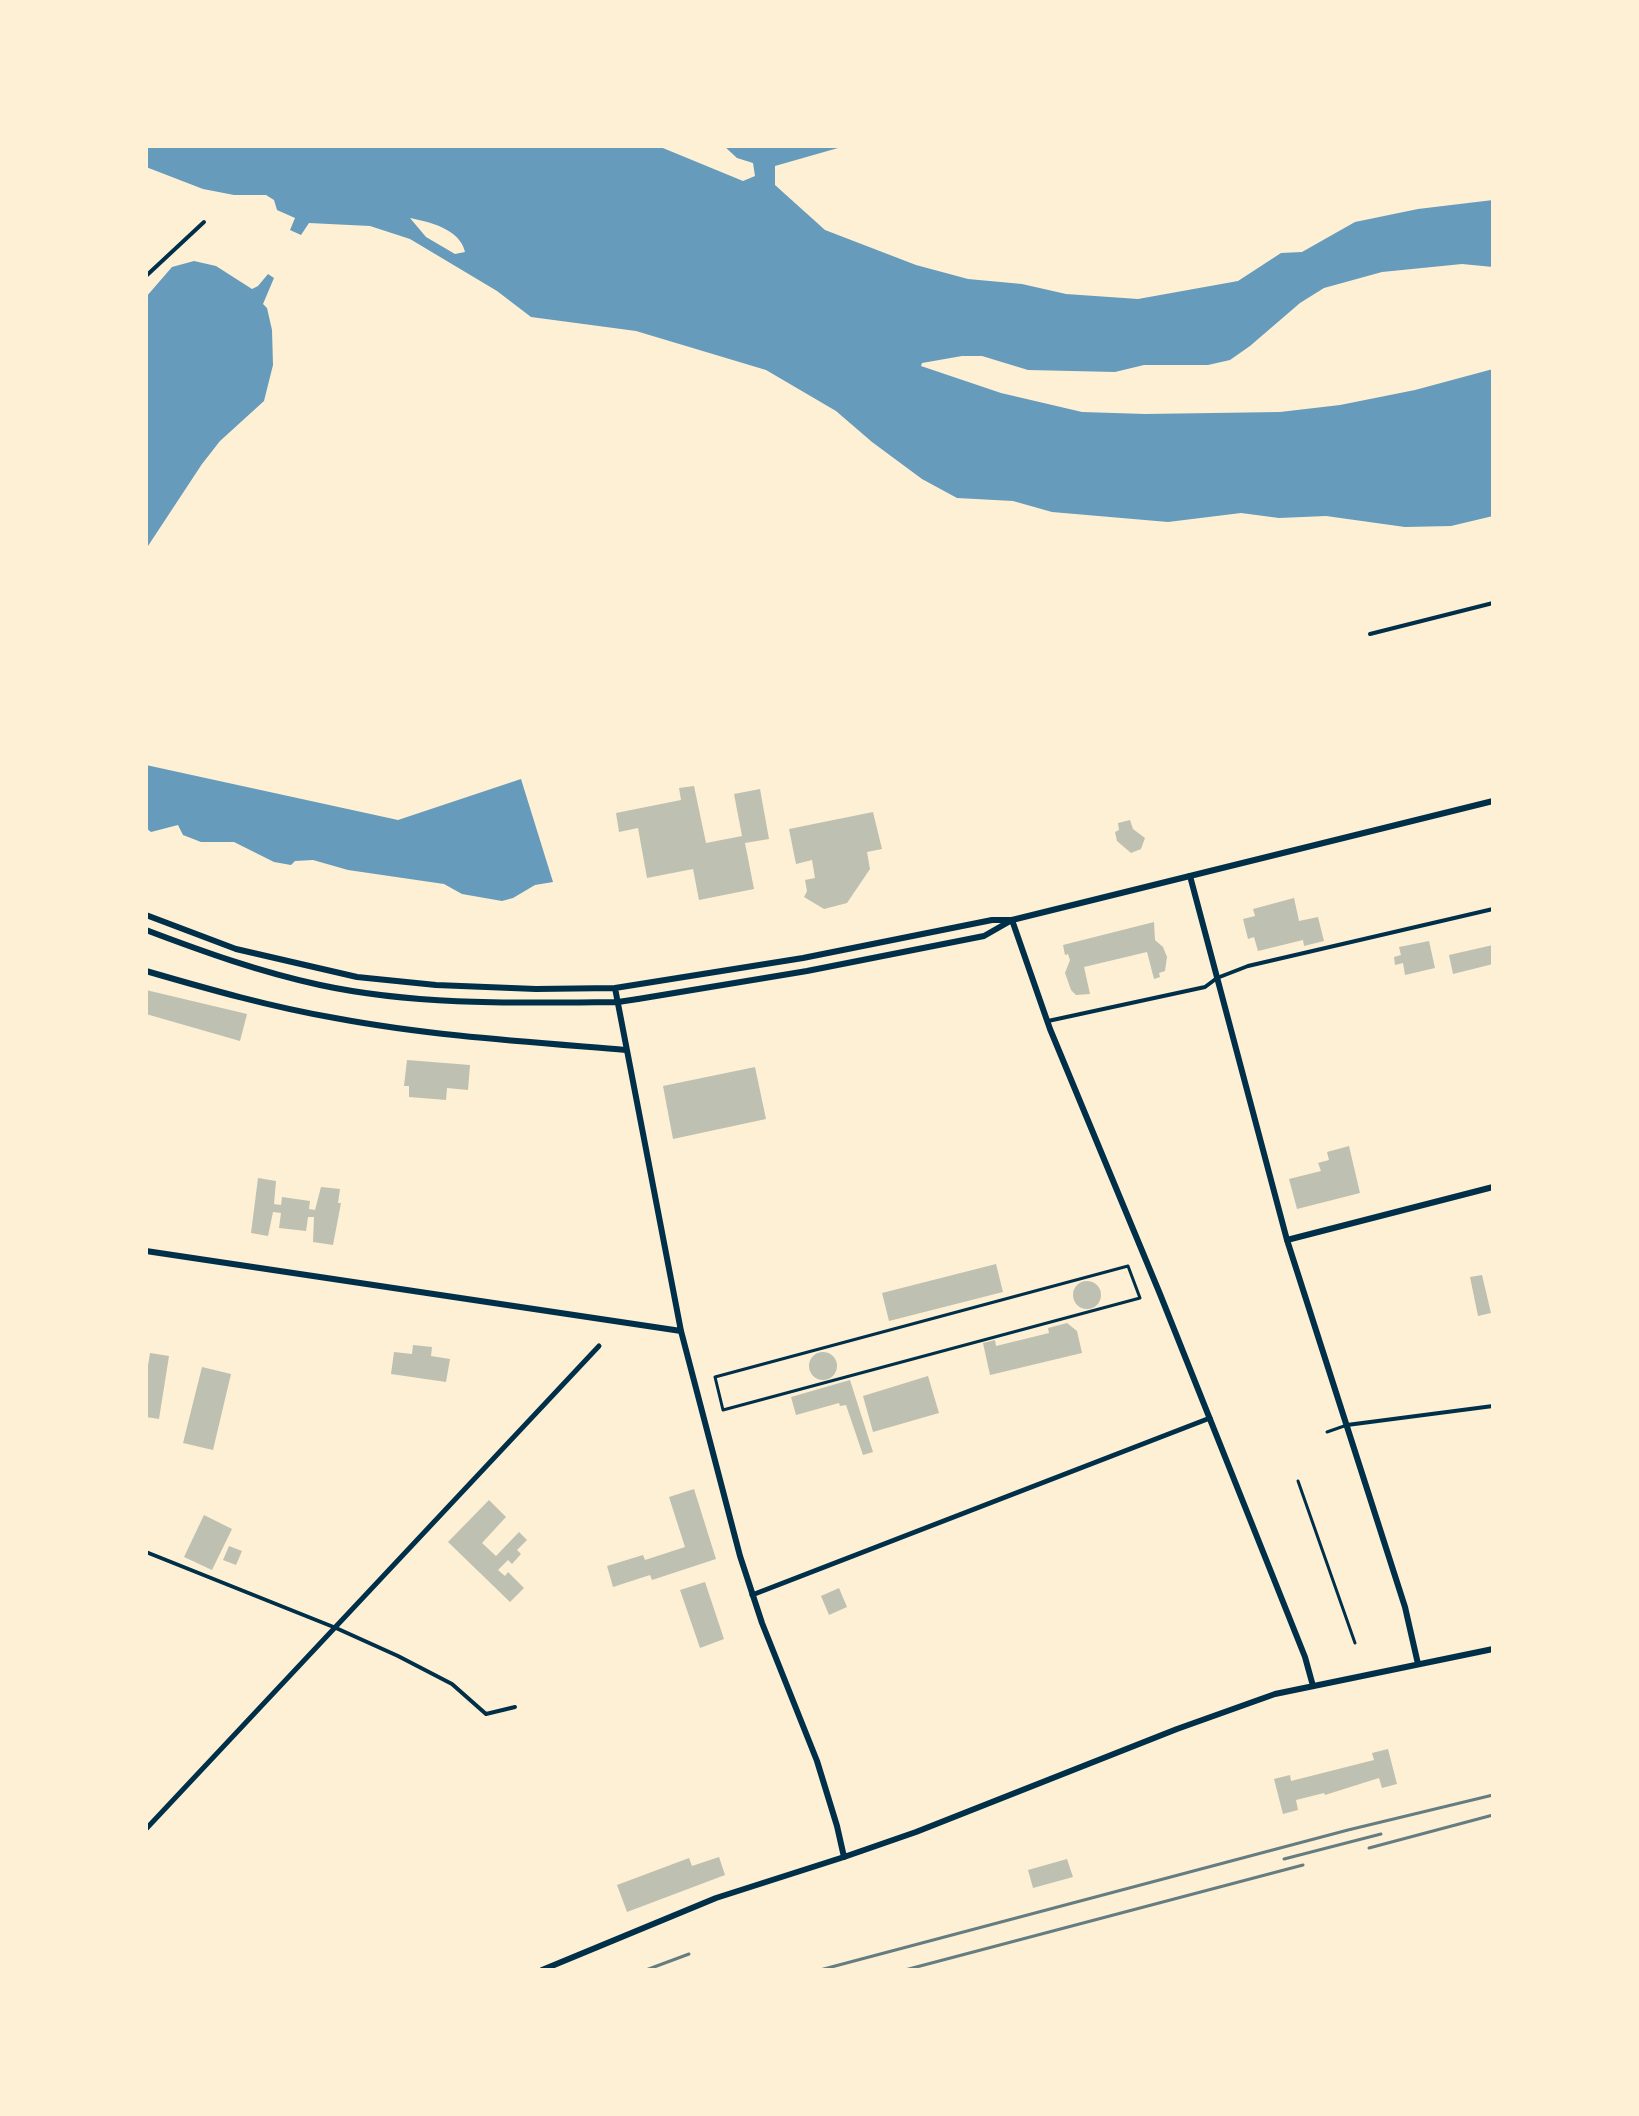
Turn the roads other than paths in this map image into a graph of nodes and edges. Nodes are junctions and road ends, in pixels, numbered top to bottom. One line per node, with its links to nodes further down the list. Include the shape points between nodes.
1 (204, 222): 2 (street)
2 (146, 276)
3 (1493, 603): 4 (street)
4 (1370, 634)
5 (1493, 801): 6 (main road)
6 (1190, 876): 9 (main road); 12 (main road)
7 (1493, 909): 12 (street, via 1248,966)
8 (146, 915): 13 (main road, via 236,949 357,977 436,985)
9 (1012, 920): 13 (main road); 14 (main road, via 984,936); 15 (main road)
10 (146, 930): 14 (main road, via 236,964 356,992 433,1000)
11 (146, 971): 16 (main road, via 334,1018)
12 (1217, 978): 15 (street, via 1205,987); 18 (main road)
13 (615, 988): 14 (main road)
14 (618, 1002): 16 (main road)
15 (1048, 1021): 24 (main road)
16 (626, 1050): 21 (main road)
17 (1493, 1187): 18 (main road)
18 (1287, 1240): 25 (main road)
19 (146, 1251): 21 (main road)
20 (1128, 1266): 20 (street, via 1140,1298 723,1410 715,1377)
21 (681, 1331): 29 (main road)
22 (599, 1346): 30 (street)
23 (1493, 1406): 25 (street)
24 (1210, 1418): 29 (street); 34 (main road)
25 (1347, 1425): 26 (street); 33 (main road)
26 (1327, 1432)
27 (1298, 1481): 31 (street)
28 (146, 1552): 30 (street)
29 (752, 1595): 37 (main road, via 817,1761)
30 (336, 1628): 35 (street, via 452,1684 486,1714); 36 (street)
31 (1355, 1643)
32 (1493, 1649): 33 (main road)
33 (1418, 1664): 34 (main road)
34 (1313, 1686): 37 (main road, via 1235,1707)
35 (515, 1707)
36 (146, 1829)
37 (844, 1857): 38 (main road, via 716,1898)
38 (542, 1970)

